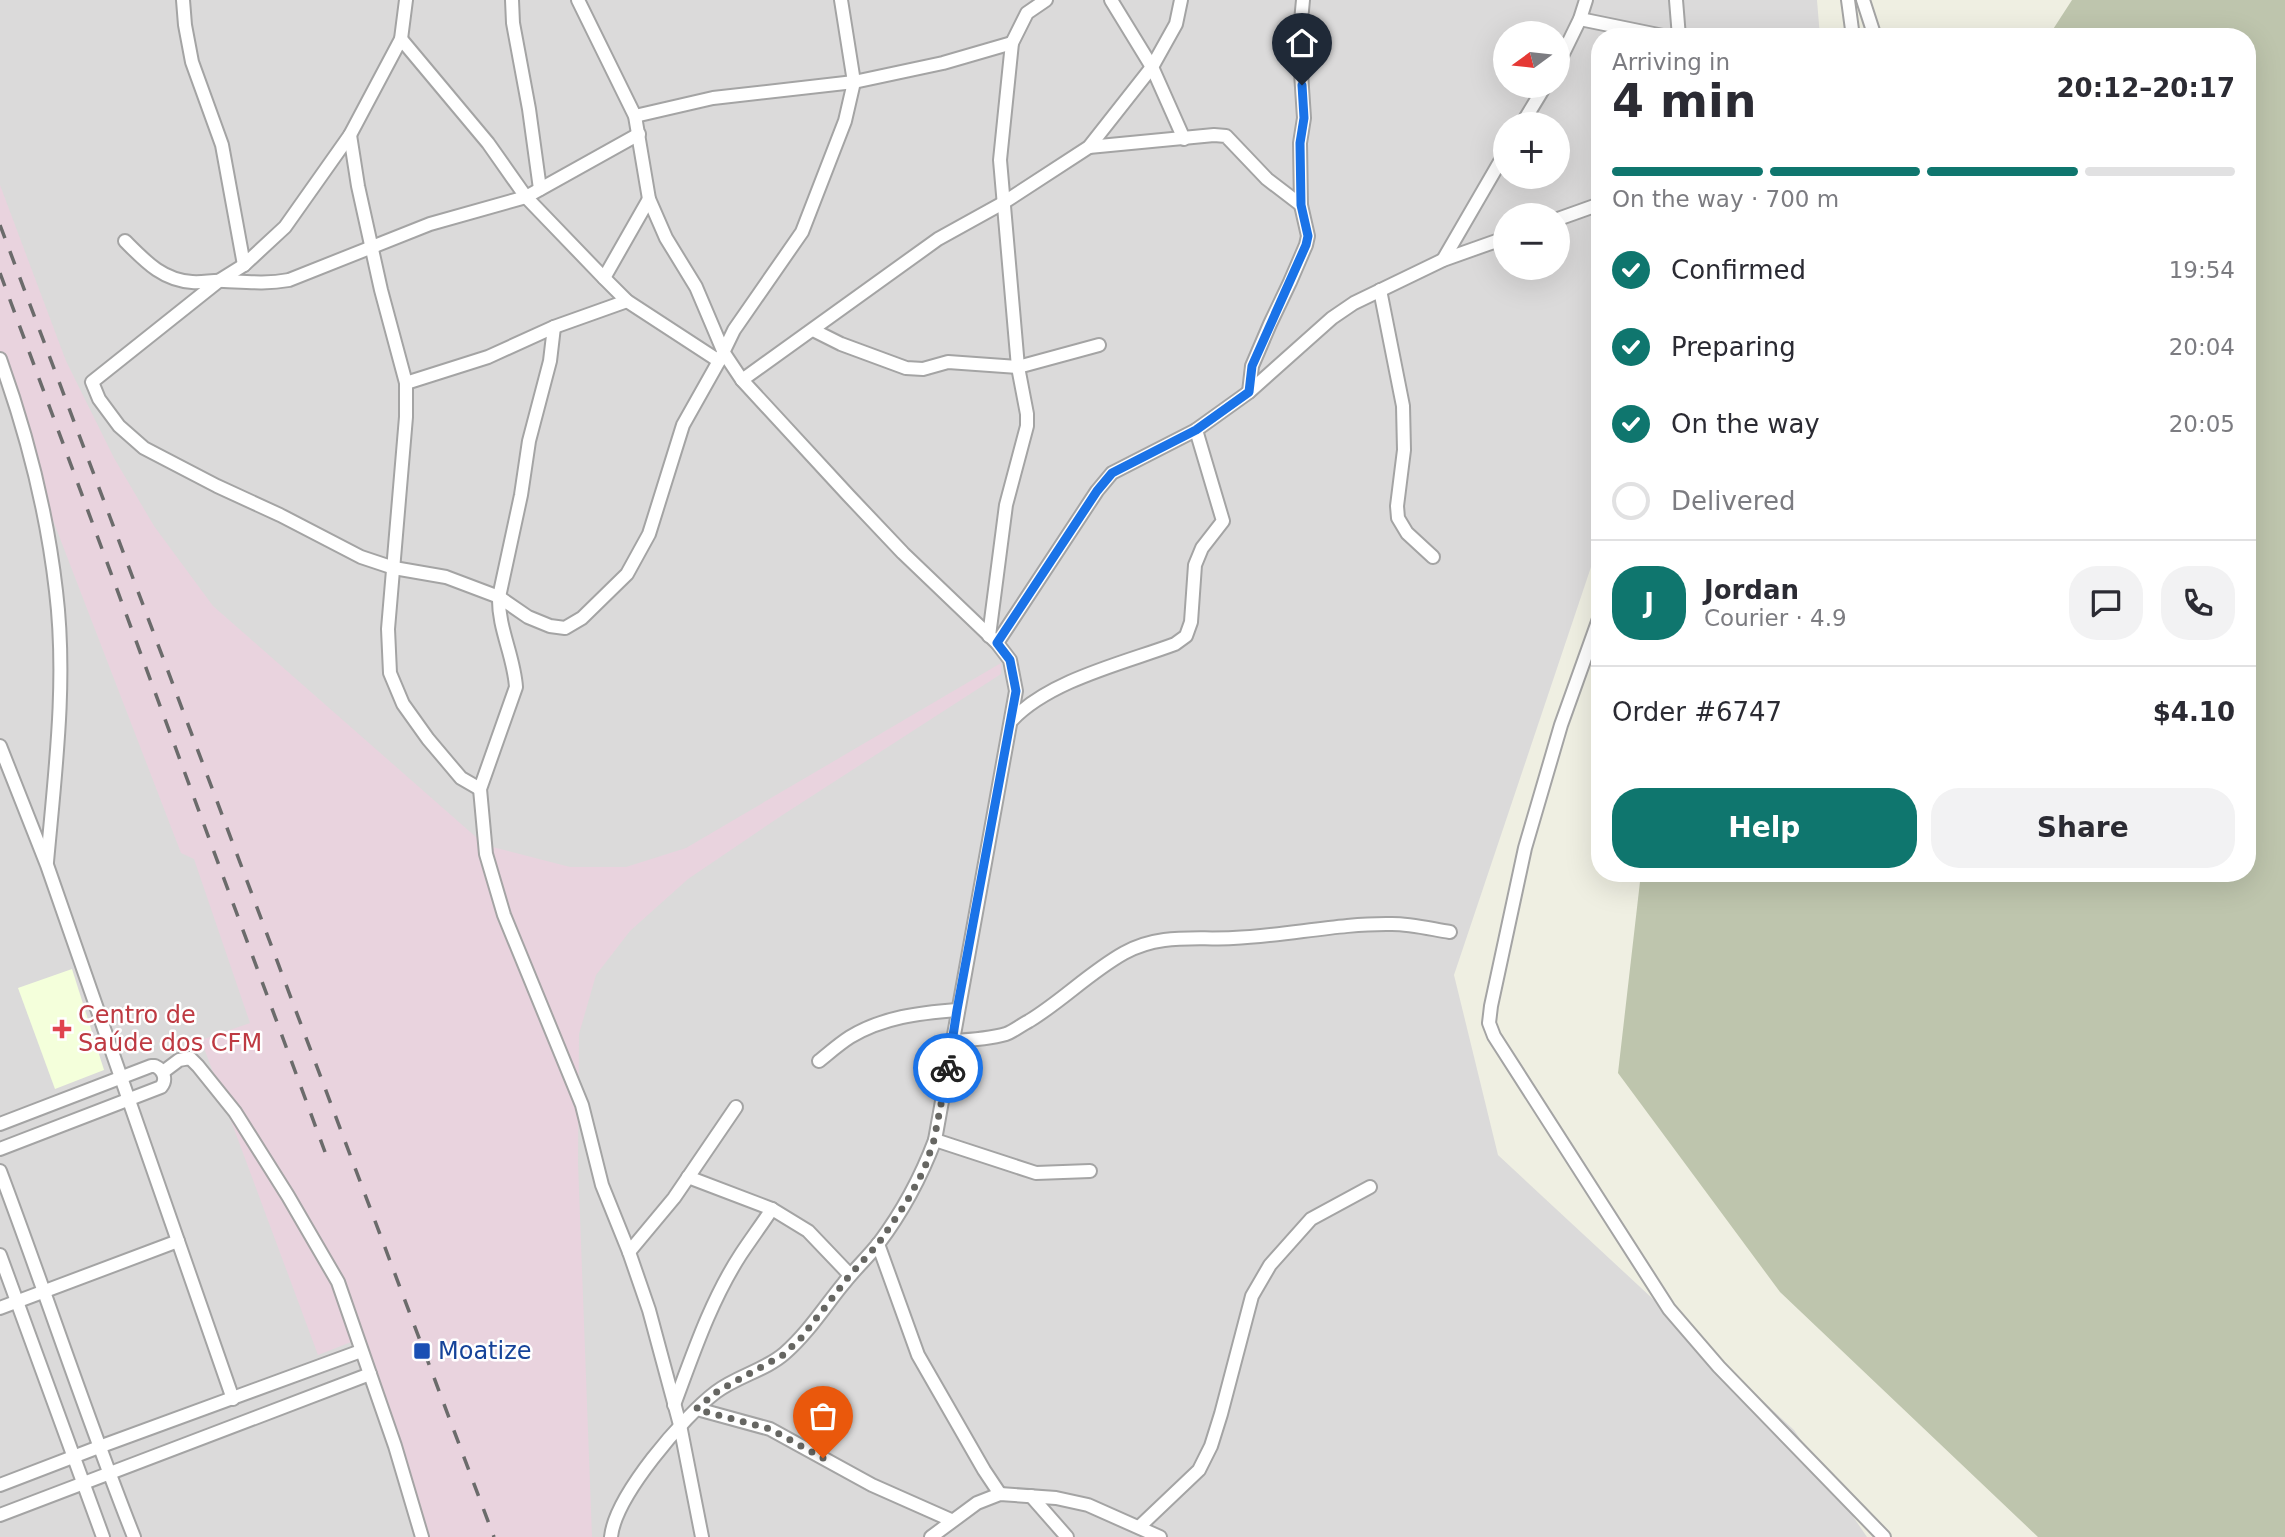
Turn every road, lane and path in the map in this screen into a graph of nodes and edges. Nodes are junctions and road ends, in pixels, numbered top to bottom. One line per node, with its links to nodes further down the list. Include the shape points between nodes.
1 (183, 0): 43 (street, via 192,62 222,145)
2 (392, 0): 14 (street)
3 (512, 0): 32 (street)
4 (578, 0): 26 (street)
5 (841, 0): 25 (street)
6 (1046, 0): 15 (street)
7 (1111, 0): 24 (street)
8 (1181, 0): 24 (street, via 1176,23)
9 (1303, 0): 36 (street, via 1299,42 1304,106)
10 (1586, 0): 16 (street)
11 (1676, 0): 18 (street)
12 (1848, 0): 19 (street)
13 (1863, 0): 20 (street)
14 (405, 4): 22 (street)
15 (1028, 6): 23 (street)
16 (1580, 19): 17 (street); 21 (street)
17 (1624, 28)
18 (1678, 28)
19 (1852, 28)
20 (1872, 28)
21 (1570, 39)
22 (401, 40): 28 (street); 33 (street, via 488,143)
23 (1012, 43): 25 (street); 35 (street, via 1000,160)
24 (1153, 67): 29 (street); 30 (street)
25 (854, 82): 26 (street, via 713,98); 51 (street, via 845,121 802,232 734,330)
26 (635, 116): 27 (street)
27 (639, 134): 32 (street); 34 (street)
28 (350, 135): 41 (street); 43 (street, via 285,227)
29 (1184, 139): 30 (street); 36 (street, via 1226,136 1267,179)
30 (1089, 147): 35 (street)
31 (1493, 174): 42 (street)
32 (540, 189): 33 (street)
33 (526, 197): 41 (street); 44 (street)
34 (649, 199): 44 (street); 51 (street, via 696,287)
35 (1003, 203): 49 (street, via 938,239); 53 (street)
36 (1301, 205): 56 (street, via 1306,245 1252,366)
37 (1591, 207): 38 (street)
38 (1570, 215)
39 (125, 241): 45 (street, via 169,278)
40 (1493, 242): 42 (street)
41 (372, 245): 45 (street, via 270,284); 55 (street)
42 (1444, 260): 46 (street)
43 (244, 265): 45 (street)
44 (604, 278): 47 (street)
45 (220, 280): 59 (street, via 92,382 99,399 119,426 144,448 361,557)
46 (1380, 290): 56 (street, via 1332,318); 58 (street, via 1403,406 1398,518)
47 (628, 301): 48 (street); 51 (street)
48 (554, 327): 55 (street, via 488,357); 60 (street)
49 (813, 330): 53 (street, via 906,368 948,362); 54 (street)
50 (1100, 345): 53 (street)
51 (722, 357): 54 (street); 60 (street, via 683,425 649,534 627,574 582,618 565,628 528,617)
52 (0, 359): 66 (street, via 39,492 56,592 60,677)
53 (1018, 367): 61 (street, via 1027,426 1006,505)
54 (743, 380): 61 (street, via 903,554)
55 (405, 383): 59 (street)
56 (1249, 392): 57 (street)
57 (1196, 430): 61 (street, via 1112,473); 63 (street, via 1223,521 1195,565 1186,636 1062,685 1026,705)
58 (1433, 557)
59 (394, 568): 60 (street, via 446,577); 65 (street, via 388,629 390,673 403,704 428,739 461,778)
60 (499, 597): 65 (street, via 516,687)
61 (993, 640): 63 (street, via 1010,660 1016,691)
62 (1591, 641): 115 (street, via 1525,848 1489,1023 1669,1309)
63 (1012, 720): 68 (street)
64 (0, 746): 66 (street)
65 (480, 789): 85 (street, via 486,854 504,915 582,1105 602,1185)
66 (47, 866): 72 (street)
67 (1450, 932): 69 (street, via 1394,924 1353,925 1153,942 1125,952 1008,1033)
68 (957, 1010): 69 (street); 70 (street, via 884,1021)
69 (953, 1041): 76 (street)
70 (819, 1060)
71 (163, 1072): 72 (street, via 155,1066); 73 (street, via 161,1087); 91 (street, via 190,1058 235,1112 338,1282)
72 (120, 1079): 73 (street); 75 (street)
73 (128, 1101): 77 (street); 83 (street)
74 (736, 1107): 80 (street)
75 (0, 1124)
76 (934, 1140): 79 (street, via 1036,1173); 84 (street, via 924,1170)
77 (0, 1149)
78 (0, 1171): 88 (street)
79 (1090, 1171)
80 (688, 1177): 82 (street); 85 (street)
81 (1370, 1187): 106 (street, via 1311,1219 1270,1265 1252,1296 1221,1414 1199,1470)
82 (772, 1209): 87 (street, via 808,1231); 94 (street, via 719,1294)
83 (178, 1241): 88 (street); 93 (street)
84 (878, 1244): 87 (street); 102 (street, via 918,1355)
85 (629, 1252): 94 (street)
86 (0, 1255): 89 (street)
87 (850, 1275): 95 (street, via 783,1355 718,1391)
88 (45, 1292): 89 (street); 97 (street)
89 (18, 1301): 90 (street); 98 (street)
90 (0, 1308)
91 (361, 1351): 92 (street); 93 (street)
92 (370, 1374): 99 (street); 109 (street)
93 (233, 1399): 97 (street)
94 (674, 1405): 96 (street)
95 (696, 1409): 96 (street); 105 (street, via 770,1429 872,1485)
96 (680, 1425): 110 (street, via 622,1503); 111 (street)
97 (99, 1447): 98 (street); 99 (street)
98 (73, 1458): 100 (street); 101 (street)
99 (109, 1474): 100 (street); 108 (street)
100 (83, 1483): 104 (street); 107 (street)
101 (0, 1485)
102 (1000, 1494): 103 (street); 105 (street)
103 (1031, 1496): 106 (street, via 1088,1504); 113 (street)
104 (0, 1515)
105 (951, 1520): 112 (street)
106 (1139, 1527): 114 (street)
107 (103, 1537)
108 (134, 1537)
109 (422, 1537)
110 (611, 1537)
111 (702, 1537)
112 (932, 1537)
113 (1067, 1537)
114 (1160, 1537)
115 (1884, 1537)

